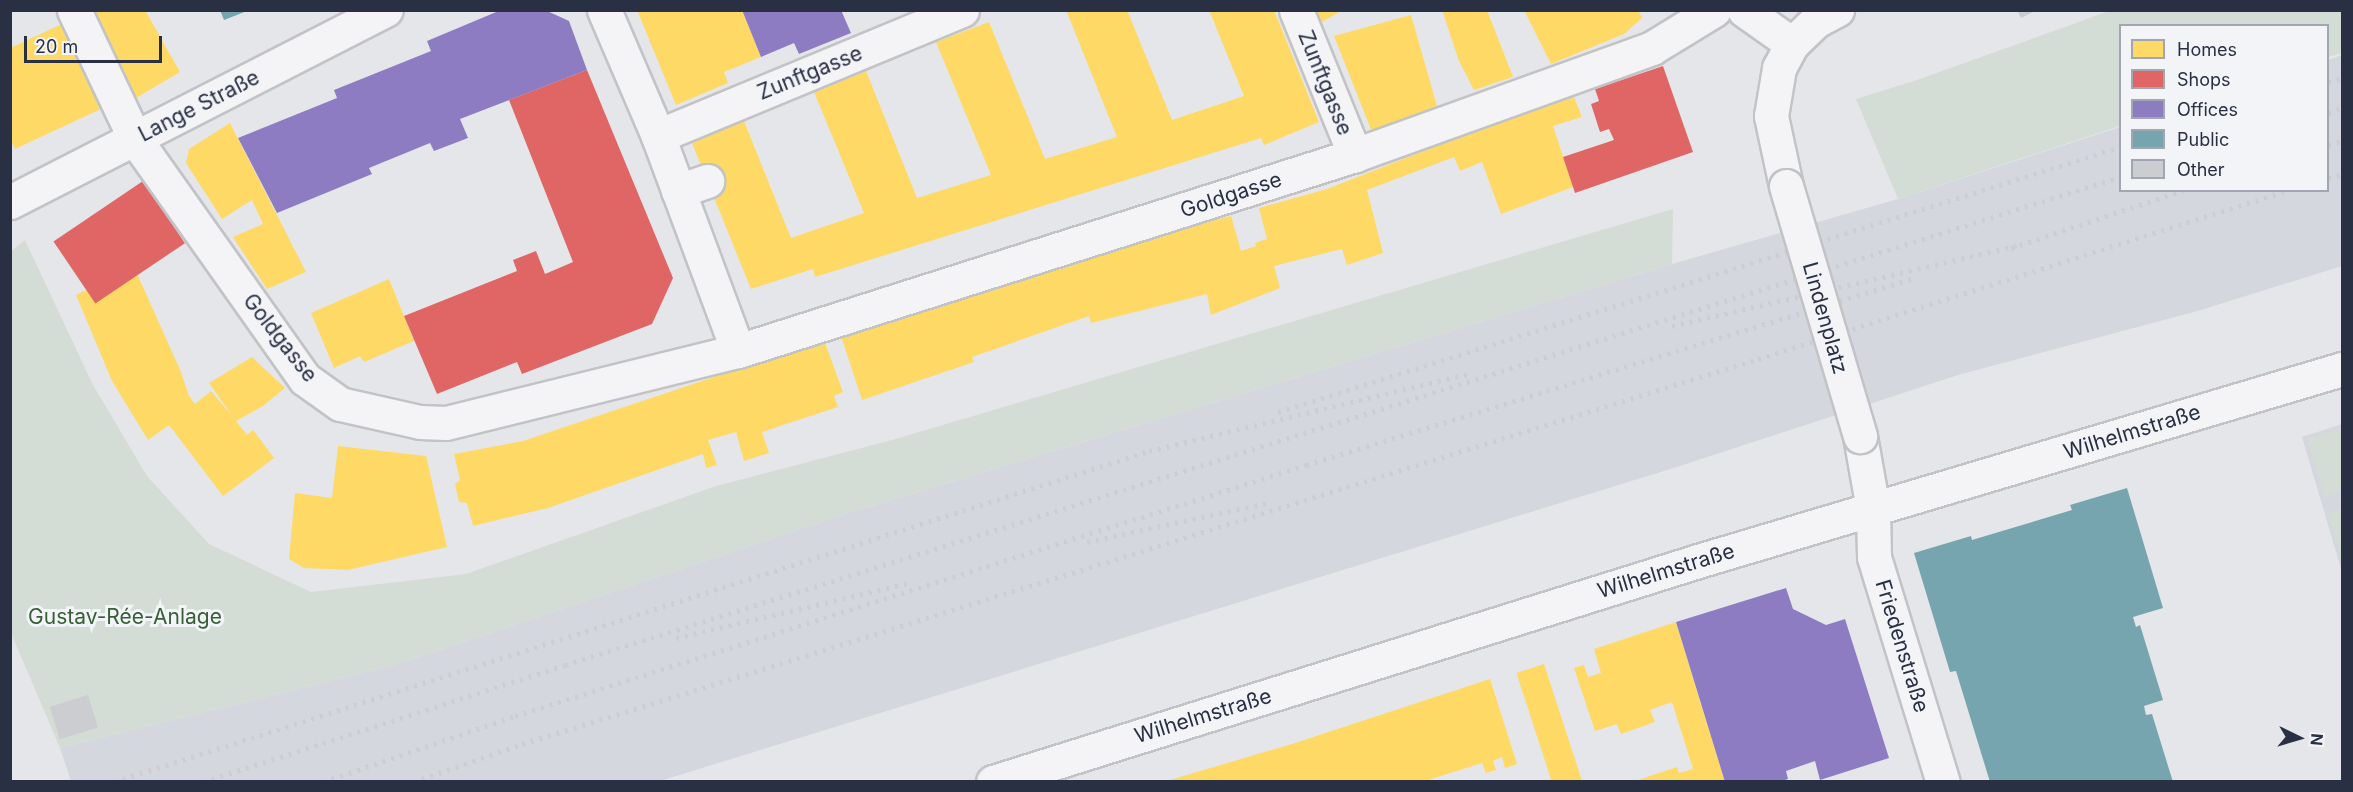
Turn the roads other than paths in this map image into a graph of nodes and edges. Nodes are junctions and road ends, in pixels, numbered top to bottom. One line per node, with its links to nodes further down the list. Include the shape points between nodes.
1 (74, 10): 11 (street, Goldgasse)
2 (386, 10): 11 (street, Lange Straße)
3 (604, 10): 10 (street)
4 (962, 10): 10 (street, Zunftgasse)
5 (1296, 10): 12 (street, Zunftgasse)
6 (1714, 10): 12 (street, Goldgasse, via 1652,48)
7 (1743, 10): 9 (street)
8 (1837, 10): 9 (street, Lindenplatz, via 1816,21)
9 (1792, 44): 16 (street, Lindenplatz, bridge, via 1779,68 1771,116 1784,179 1862,451)
10 (658, 136): 14 (street, via 693,186)
11 (135, 139): 13 (street, Lange Straße); 14 (street, Goldgasse, via 305,379 340,404 420,422 446,423)
12 (1355, 156): 14 (street, Goldgasse)
13 (10, 202)
14 (738, 351)
15 (2343, 369): 16 (street, Wilhelmstraße)
16 (1873, 509): 17 (street, Wilhelmstraße); 18 (street, Friedenstraße, via 1874,557)
17 (1010, 779)
18 (1943, 782)

